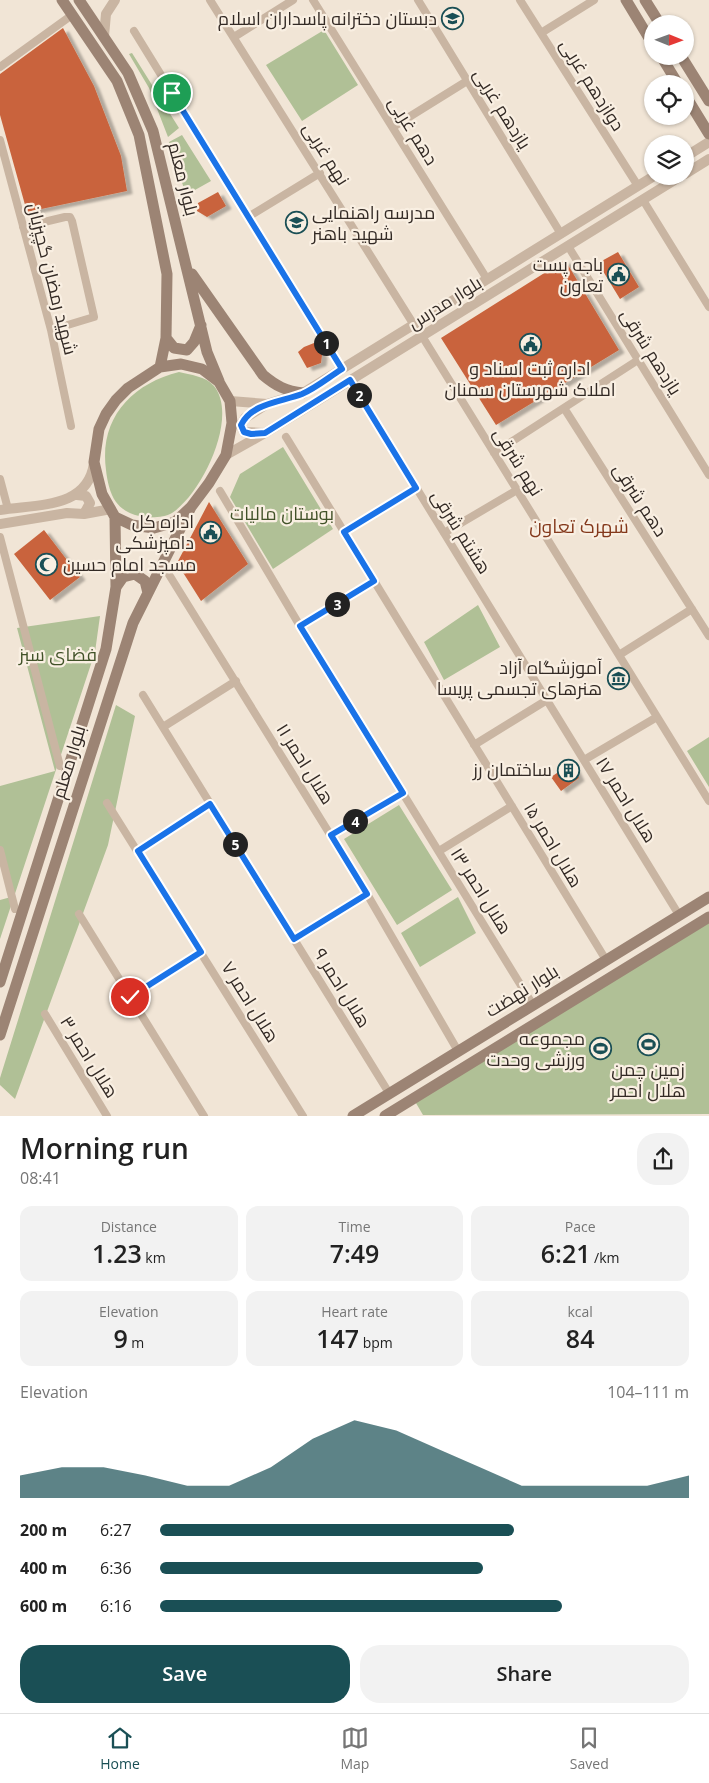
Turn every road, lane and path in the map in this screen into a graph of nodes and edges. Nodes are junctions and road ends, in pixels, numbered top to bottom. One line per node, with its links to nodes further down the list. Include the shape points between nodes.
1 (62, 0): 12 (main road, بلوار معلم)
2 (79, 0): 17 (main road, بلوار معلم)
3 (210, 0): 18 (street, نهم غربی)
4 (293, 0): 18 (street)
5 (313, 0): 24 (street, دهم غربی)
6 (418, 0): 21 (street, یازدهم غربی)
7 (520, 0): 16 (street, دوازدهم غربی)
8 (594, 0): 16 (street)
9 (626, 0): 14 (main road)
10 (645, 0): 13 (main road)
11 (110, 1): 17 (street)
12 (72, 15): 19 (street); 49 (main road, بلوار معلم, via 117,81 139,135 167,274)
13 (654, 15)
14 (644, 30)
15 (134, 31): 36 (street)
16 (541, 34): 34 (street, دوازدهم غربی)
17 (104, 36): 40 (main road, بلوار معلم, via 128,72 153,131)
18 (234, 37): 31 (street, نهم غربی)
19 (1, 64)
20 (687, 65): 22 (main road)
21 (468, 81): 24 (street); 38 (street, یازدهم غربی)
22 (706, 96)
23 (694, 109): 25 (main road)
24 (393, 127): 42 (street, دهم غربی)
25 (709, 134)
26 (0, 140): 37 (street, شهید رمضان گچپزیان)
27 (709, 142): 28 (street)
28 (694, 151)
29 (709, 159): 30 (street)
30 (694, 168)
31 (320, 173): 36 (street); 45 (street, نهم غربی)
32 (644, 182): 34 (street, بلوار مدرس)
33 (667, 185): 35 (street, بلوار مدرس)
34 (638, 186): 38 (street, بلوار مدرس)
35 (643, 200): 39 (street, بلوار مدرس); 44 (street)
36 (248, 217): 52 (street)
37 (24, 227): 47 (street, شهید رمضان گچپزیان); 47 (street, via 65,217 72,221 94,317)
38 (561, 234): 41 (street, بلوار مدرس)
39 (568, 246): 43 (street, بلوار مدرس); 50 (street, یازدهم شرقی)
40 (188, 269): 46 (main road, بلوار معلم); 55 (main road, via 263,375 274,385)
41 (503, 270): 42 (street, بلوار مدرس); 43 (street)
42 (487, 279): 45 (street, بلوار مدرس)
43 (511, 281): 48 (street, بلوار مدرس)
44 (709, 307)
45 (414, 325): 52 (street, بلوار مدرس)
46 (201, 326): 49 (main road, via 187,350 174,348); 54 (main road, بلوار معلم)
47 (51, 330): 59 (street, شهید رمضان گچپزیان)
48 (422, 336): 53 (street, بلوار مدرس); 62 (street, نهم شرقی)
49 (166, 338): 51 (main road, بلوار معلم)
50 (638, 360): 58 (street); 65 (street, یازدهم شرقی)
51 (160, 367): 54 (main road, via 182,364 202,369); 64 (main road, via 128,388 106,414 99,429)
52 (342, 369): 55 (street, بلوار مدرس)
53 (350, 380): 60 (street, بلوار مدرس); 67 (street, هشتم شرقی)
54 (219, 382): 56 (main road)
55 (303, 393): 57 (street, بلوار مدرس)
56 (230, 401): 57 (street, بلوار مدرس); 63 (main road, via 232,422)
57 (267, 404): 60 (street, via 245,418 241,425 244,432)
58 (564, 408): 62 (street); 83 (street, دهم شرقی)
59 (71, 426)
60 (265, 433): 63 (street, بلوار مدرس)
61 (286, 437): 76 (street, هلال احمر ۱۵)
62 (494, 452): 69 (street, نهم شرقی)
63 (226, 455): 71 (main road)
64 (94, 462): 70 (street, via 93,475); 73 (main road, via 102,494)
65 (709, 475)
66 (0, 479): 72 (street)
67 (416, 488): 76 (street); 77 (street, هشتم شرقی)
68 (220, 490): 84 (street, هلال احمر ۱۳)
69 (517, 490): 77 (street); 86 (street, نهم شرقی)
70 (77, 495): 72 (street); 74 (street, via 86,496 90,503)
71 (191, 507): 73 (main road, via 175,522 154,528 132,525); 82 (main road, بلوار معلم)
72 (4, 510)
73 (113, 513): 74 (street); 81 (main road, بلوار معلم)
74 (84, 514): 75 (street, via 67,513)
75 (0, 524)
76 (344, 532): 80 (street, هلال احمر ۱۵)
77 (444, 533): 89 (street, هشتم شرقی)
78 (0, 537): 94 (street)
79 (168, 573): 87 (street, هلال احمر ۱۱)
80 (374, 581): 84 (street); 92 (street, هلال احمر ۱۵)
81 (116, 587): 82 (main road, via 123,577 135,574 145,581); 113 (main road, بلوار معلم, via 106,649)
82 (148, 593): 120 (main road, بلوار معلم, via 121,654)
83 (692, 609): 85 (street, دهم شرقی); 86 (street)
84 (300, 626): 95 (street, هلال احمر ۱۳)
85 (709, 636)
86 (619, 655): 90 (street, نهم شرقی)
87 (236, 681): 91 (street); 100 (street, هلال احمر ۱۱)
88 (143, 695): 91 (street, هلال احمر ۹)
89 (547, 700): 92 (street); 93 (street, هلال احمر ۱۷)
90 (657, 716): 93 (street); 96 (street, نهم شرقی)
91 (163, 727): 98 (street, هلال احمر ۹)
92 (474, 745): 99 (street, هلال احمر ۱۵)
93 (584, 760): 108 (street, هلال احمر ۱۷)
94 (60, 766)
95 (403, 793): 100 (street); 103 (street, هلال احمر ۱۳)
96 (709, 801)
97 (107, 802): 102 (street, هلال احمر ۷)
98 (210, 804): 102 (street); 110 (street, هلال احمر ۹)
99 (512, 806): 103 (street); 112 (street, هلال احمر ۱۵)
100 (331, 835): 104 (street, هلال احمر ۱۱)
101 (0, 850): 106 (street)
102 (138, 851): 111 (street, هلال احمر ۷)
103 (439, 851): 118 (street, هلال احمر ۱۳)
104 (367, 894): 110 (street); 121 (street, هلال احمر ۱۱)
105 (709, 897): 108 (main road, بلوار نهضت)
106 (15, 909)
107 (78, 914): 116 (street)
108 (679, 915): 112 (main road, بلوار نهضت)
109 (709, 917): 117 (main road, بلوار نهضت)
110 (294, 939): 122 (street, هلال احمر ۹)
111 (201, 952): 116 (street); 126 (street, هلال احمر ۷)
112 (606, 960): 115 (main road, بلوار نهضت)
113 (3, 964): 114 (main road, بلوار معلم)
114 (0, 982)
115 (566, 984): 117 (main road); 118 (main road, بلوار نهضت)
116 (130, 997): 125 (street)
117 (574, 999): 123 (main road, بلوار نهضت)
118 (533, 1005): 121 (main road, بلوار نهضت)
119 (45, 1014): 124 (street, هلال احمر ۳)
120 (0, 1035)
121 (458, 1051): 122 (main road, بلوار نهضت)
122 (389, 1093): 127 (main road, بلوار نهضت)
123 (401, 1111): 128 (main road, بلوار نهضت)
124 (108, 1116)
125 (204, 1116)
126 (303, 1116)
127 (353, 1116)
128 (385, 1116)

